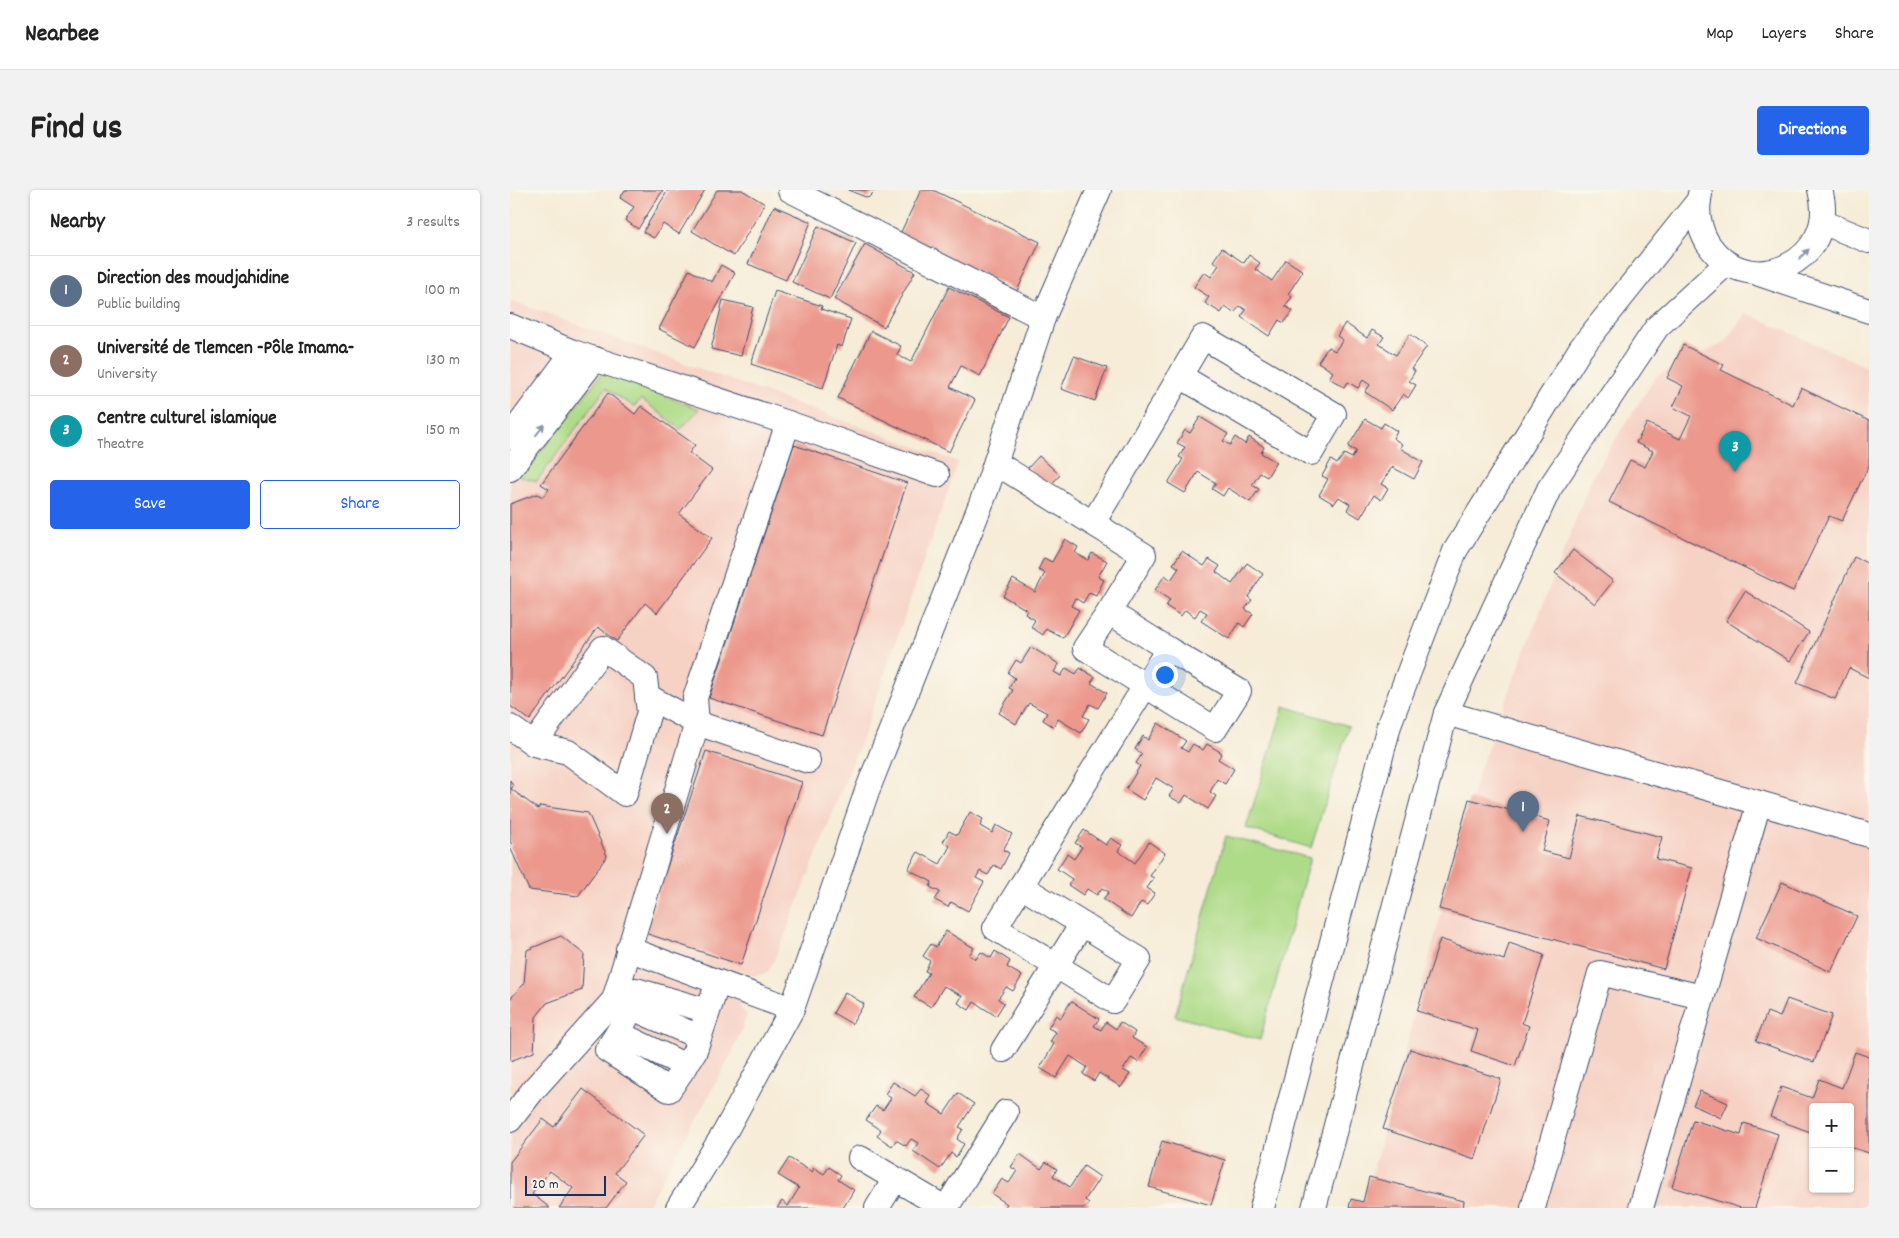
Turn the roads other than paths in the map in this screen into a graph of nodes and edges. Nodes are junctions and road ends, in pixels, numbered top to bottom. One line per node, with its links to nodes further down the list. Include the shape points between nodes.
1 (790, 190): 10 (street)
2 (1820, 190): 5 (street)
3 (1097, 191): 10 (street)
4 (1700, 195): 7 (street, via 1698,218 1703,236 1713,251); 49 (street, via 1581,348 1456,551 1390,722)
5 (1822, 222): 6 (street); 8 (street, one-way to 5, via 1791,265 1816,239)
6 (1869, 241)
7 (1728, 263): 8 (street); 24 (street, via 1657,327 1549,488)
8 (1755, 272): 9 (street)
9 (1869, 311)
10 (1043, 318): 16 (street)
11 (510, 326): 12 (street)
12 (584, 355): 14 (street); 15 (street); 17 (street, one-way to 12)
13 (1180, 376): 13 (street, via 1203,337 1334,414 1311,453); 19 (street)
14 (788, 423): 18 (street); 25 (street, via 695,698)
15 (510, 437)
16 (996, 463): 19 (street); 38 (street, via 867,791)
17 (510, 469)
18 (937, 475)
19 (1093, 523): 20 (street, via 1144,555)
20 (1109, 612): 21 (street); 22 (street, via 1085,648)
21 (1168, 649): 22 (street); 22 (street, via 1239,691 1215,729)
22 (1145, 686): 31 (street)
23 (647, 696): 25 (street); 27 (street, via 645,678 603,648); 27 (street, via 649,712 625,794 568,752)
24 (1446, 714): 29 (street); 50 (street)
25 (697, 723): 28 (street); 33 (street)
26 (510, 727): 27 (street)
27 (534, 744)
28 (808, 761)
29 (1759, 803): 30 (street); 36 (street)
30 (1869, 834)
31 (1021, 886): 32 (street); 34 (street, via 995,928)
32 (1082, 924): 34 (street); 34 (street, via 1139,959 1113,1001)
33 (628, 949): 35 (street); 37 (street)
34 (1055, 966): 41 (street)
35 (718, 982): 38 (street); 39 (street)
36 (1702, 997): 51 (street, via 1600,973); 52 (street)
37 (622, 1004): 39 (street, via 636,990); 40 (street); 40 (street, via 618,1033 686,1066); 43 (street, via 534,1089)
38 (792, 1009): 46 (street, via 725,1132)
39 (708, 1011): 40 (street)
40 (699, 1037)
41 (1003, 1050)
42 (1006, 1112): 48 (street)
43 (510, 1120)
44 (860, 1158): 45 (street)
45 (895, 1179): 47 (street); 48 (street)
46 (678, 1208)
47 (877, 1208)
48 (945, 1208)
49 (1262, 1208)
50 (1314, 1208)
51 (1533, 1208)
52 (1641, 1208)

